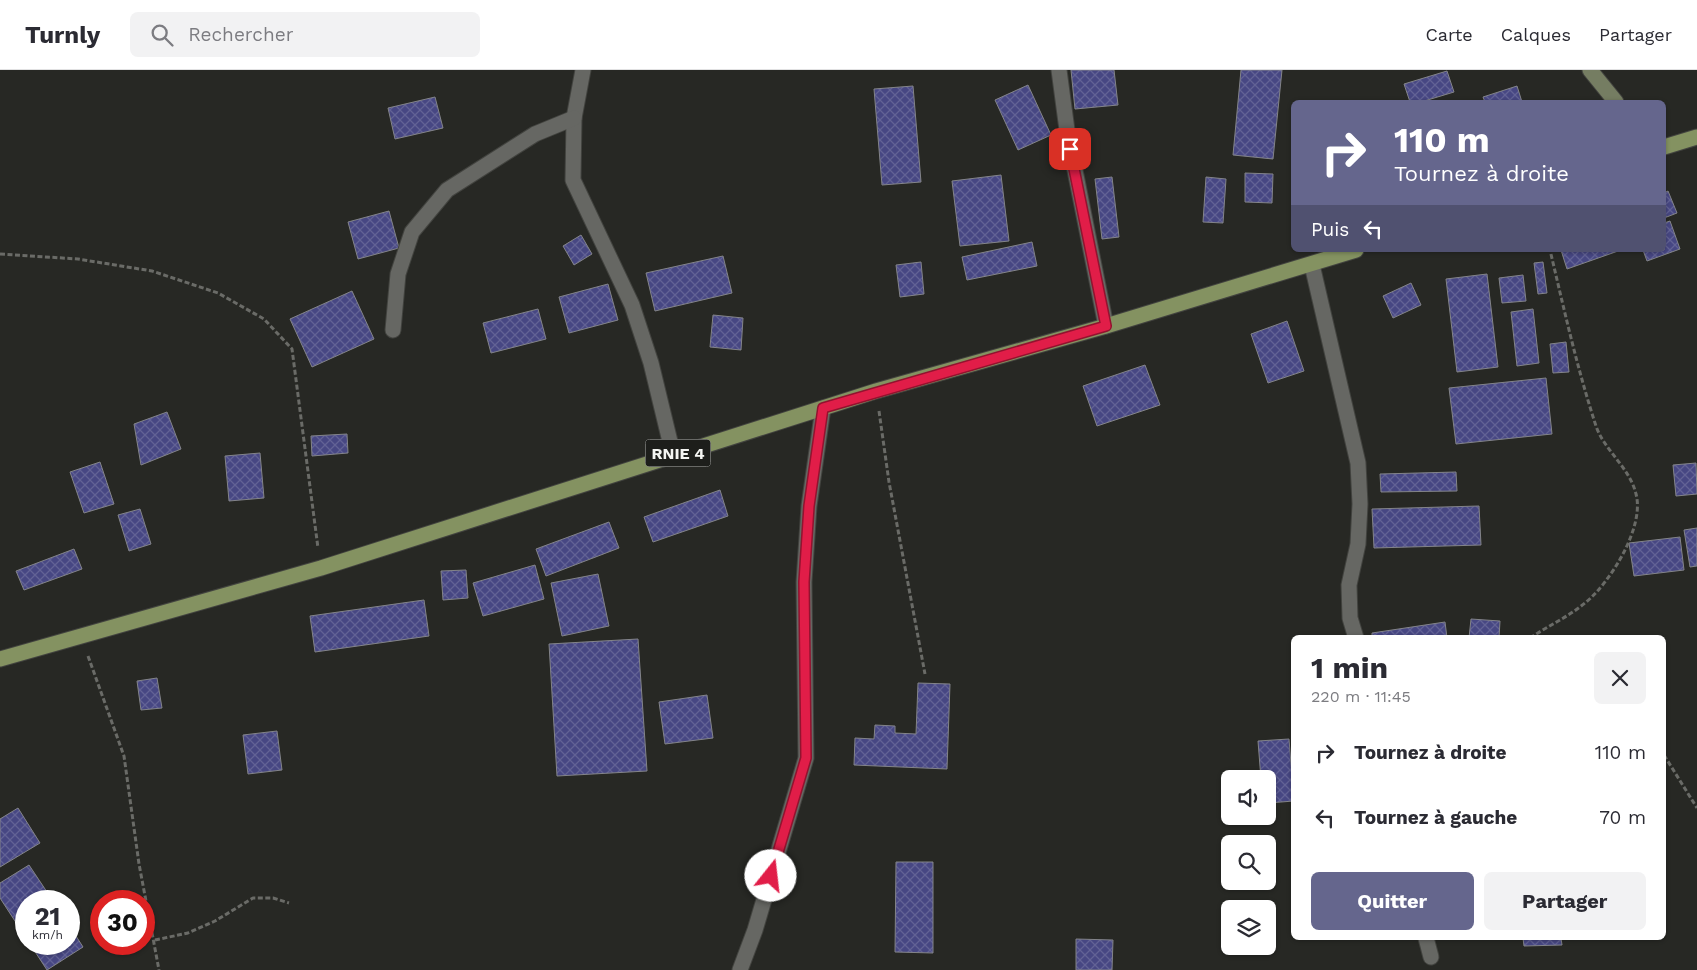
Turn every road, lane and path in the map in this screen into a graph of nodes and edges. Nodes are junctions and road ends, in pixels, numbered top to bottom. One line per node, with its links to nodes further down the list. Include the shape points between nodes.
1 (583, 70): 5 (street)
2 (1059, 70): 12 (street, via 1067,130)
3 (1590, 70): 4 (street)
4 (1614, 100)
5 (574, 118): 13 (street, via 535,134 447,190 412,232 398,274); 16 (street, via 573,180 632,306 651,364)
6 (1697, 137): 7 (main road)
7 (1666, 146)
8 (1350, 252): 11 (main road, RNIE 4)
9 (1550, 252): 19 (path, via 1597,429 1623,467 1636,495 1636,525 1611,574 1585,603)
10 (0, 254): 17 (path, via 78,259 152,271 218,293 264,319 292,349)
11 (1312, 265): 12 (main road, RNIE 4); 18 (street, via 1358,463 1358,544 1349,585 1350,618)
12 (1106, 326): 14 (main road, RNIE 4)
13 (393, 330)
14 (876, 391): 15 (main road, RNIE 4); 22 (path, via 889,482)
15 (823, 408): 16 (main road, RNIE 4); 32 (street, via 809,506 804,582 806,758)
16 (673, 454): 17 (main road, RNIE 4)
17 (321, 568): 20 (main road, RNIE 4)
18 (1355, 635)
19 (1535, 635)
20 (81, 637): 21 (main road, RNIE 4); 25 (path, via 124,756)
21 (0, 659)
22 (925, 674)
23 (1666, 758): 24 (path)
24 (1697, 808)
25 (144, 890)
26 (289, 903): 27 (path, via 273,898 253,898 188,933)
27 (155, 940)
28 (1427, 940): 30 (street)
29 (155, 946): 31 (path)
30 (1431, 957)
31 (159, 970)
32 (740, 970)

